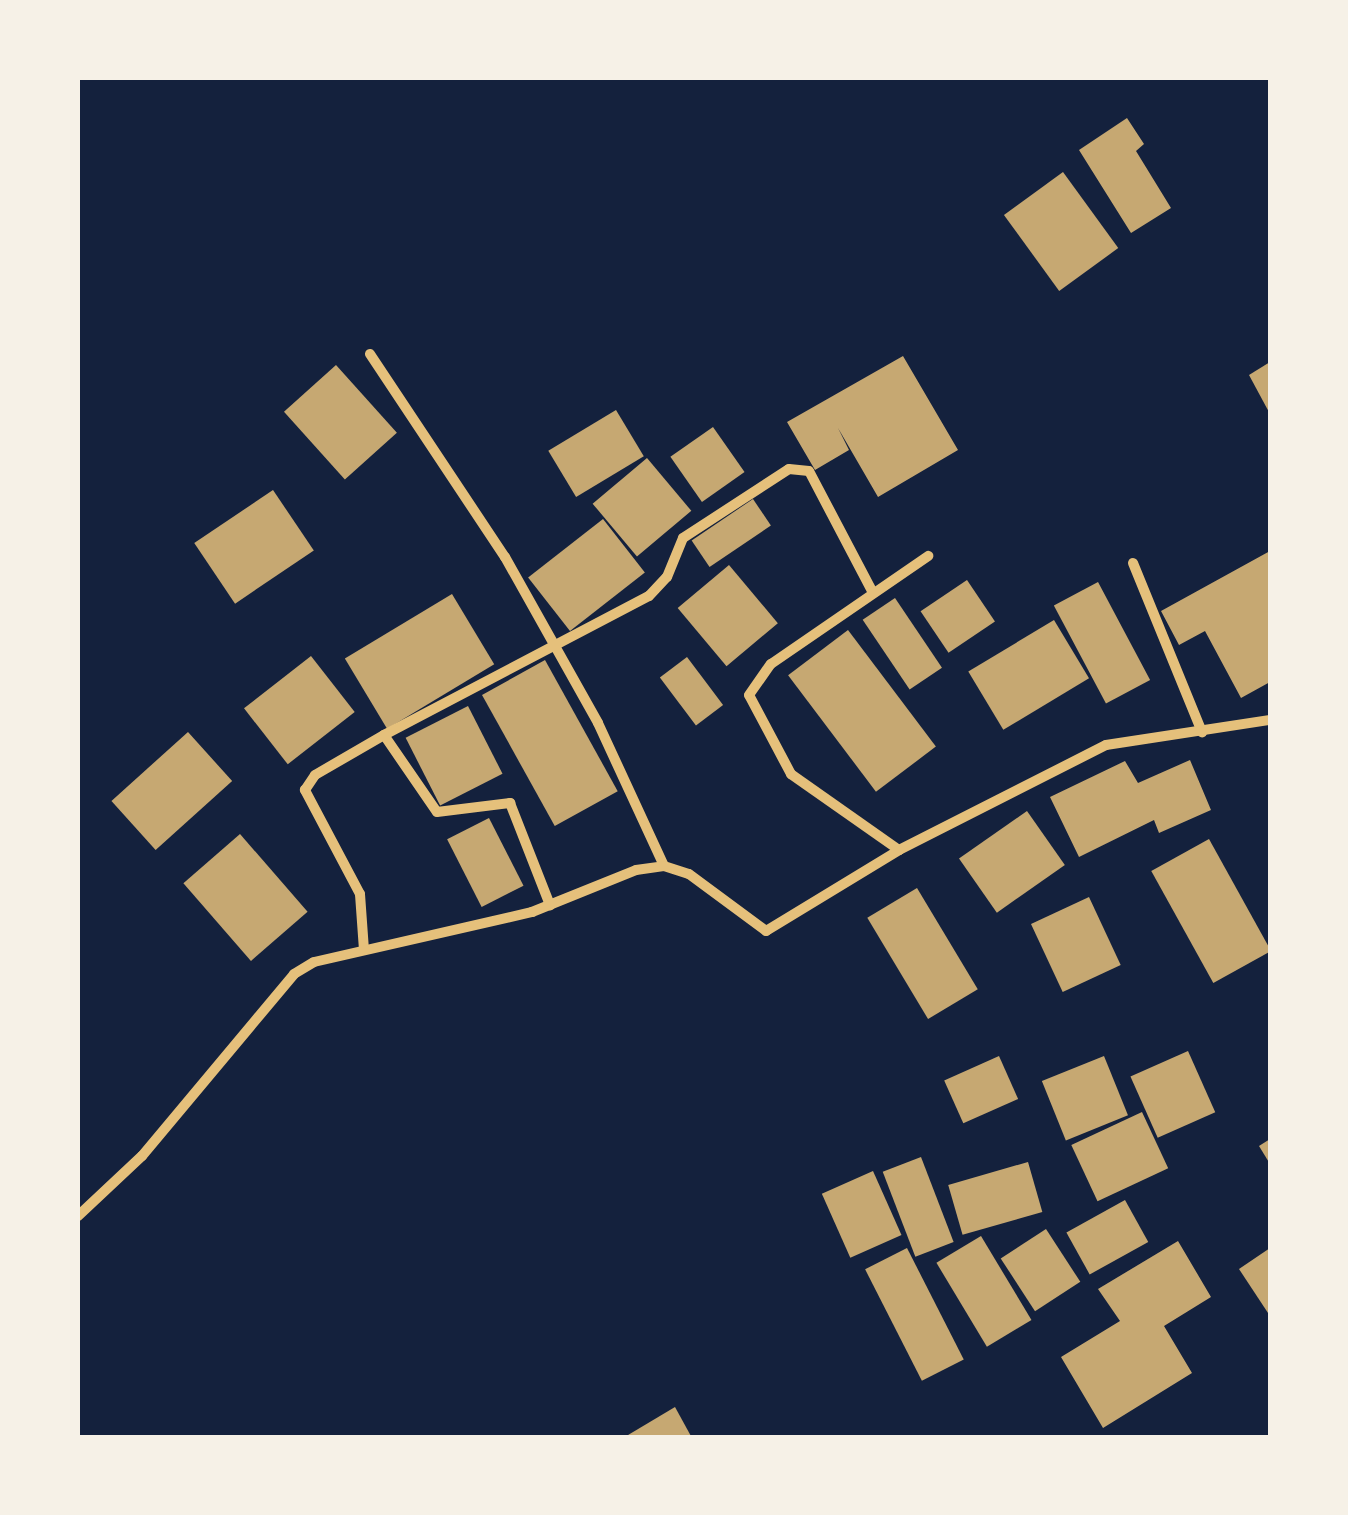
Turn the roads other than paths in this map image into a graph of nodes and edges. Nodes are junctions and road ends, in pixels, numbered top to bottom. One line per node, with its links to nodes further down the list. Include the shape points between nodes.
1 (370, 354): 5 (street, via 505,556)
2 (928, 556): 4 (street)
3 (1133, 563): 7 (street)
4 (873, 593): 5 (street, via 809,471 797,467 683,538 667,577 650,596); 9 (street, via 771,664 750,695 791,774)
5 (555, 645): 8 (street); 10 (street)
6 (1270, 720): 7 (street)
7 (1202, 732): 9 (street, via 1106,744)
8 (384, 736): 11 (street, via 437,812 510,803); 12 (street, via 316,775 305,790 360,894)
9 (900, 850): 10 (street, via 766,931 689,874)
10 (664, 866): 11 (street, via 636,870)
11 (550, 905): 12 (street)
12 (364, 950): 13 (street, via 294,974 142,1156)
13 (78, 1216)

